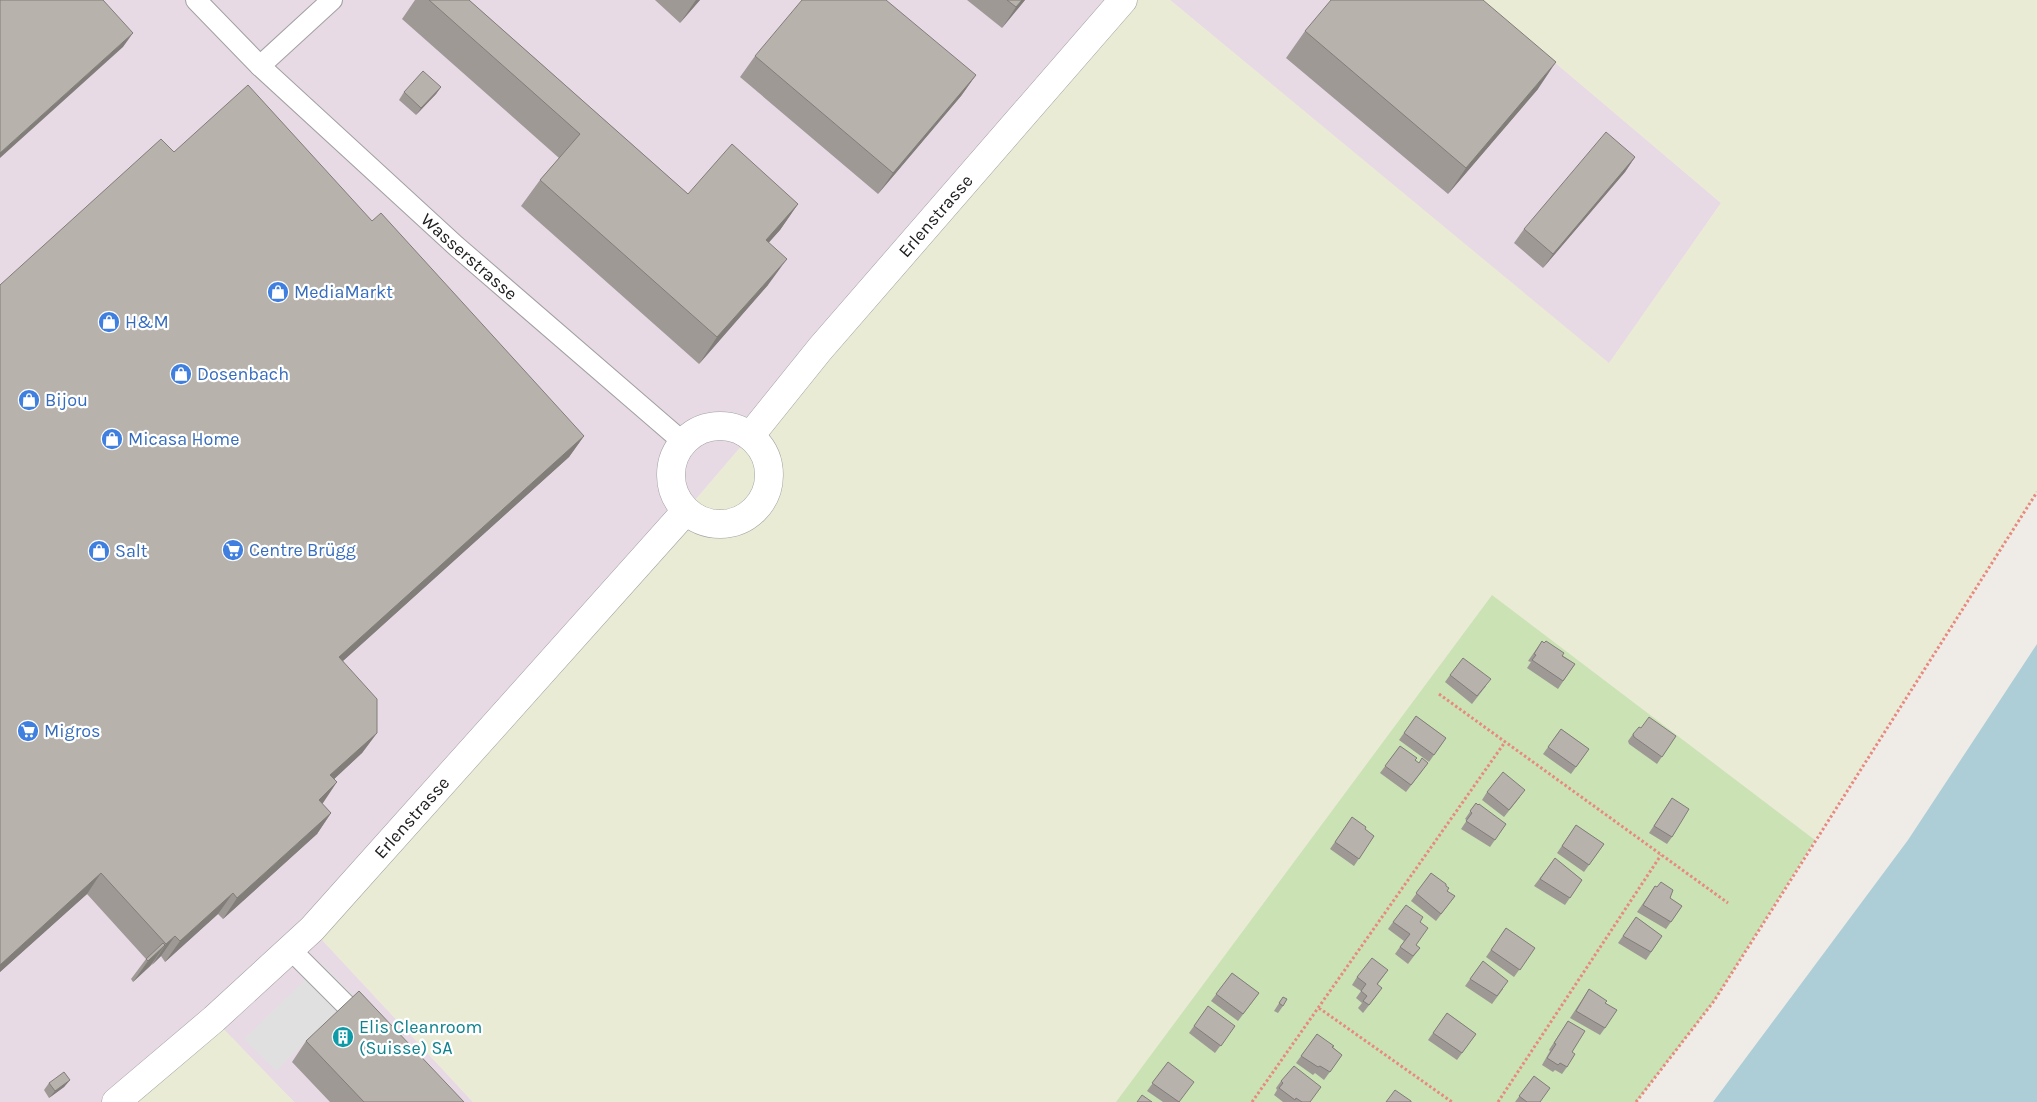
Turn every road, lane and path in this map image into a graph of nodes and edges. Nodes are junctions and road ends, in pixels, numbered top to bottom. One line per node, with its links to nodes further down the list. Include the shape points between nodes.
1 (196, 0): 4 (lane, Wasserstrasse)
2 (332, 0): 4 (lane)
3 (1123, 0): 5 (street, Erlenstrasse, via 820,349)
4 (260, 66): 6 (lane, Wasserstrasse, via 456,246)
5 (750, 436): 6 (street, via 738,429 716,426 694,433); 8 (street, via 762,448 770,479 758,508 746,518 714,525 699,521)
6 (683, 442): 8 (street, via 675,455 671,485)
7 (2037, 492): 20 (path, via 1714,1001)
8 (686, 512): 13 (street, Erlenstrasse, via 358,879)
9 (1439, 694): 10 (path)
10 (1505, 742): 11 (path); 14 (path)
11 (1661, 856): 12 (path); 19 (path)
12 (1728, 903)
13 (290, 949): 15 (lane); 16 (street, Erlenstrasse, via 214,1020)
14 (1320, 1008): 17 (path); 18 (path)
15 (380, 1039)
16 (116, 1102)
17 (1252, 1102)
18 (1452, 1102)
19 (1498, 1102)
20 (1636, 1102)

